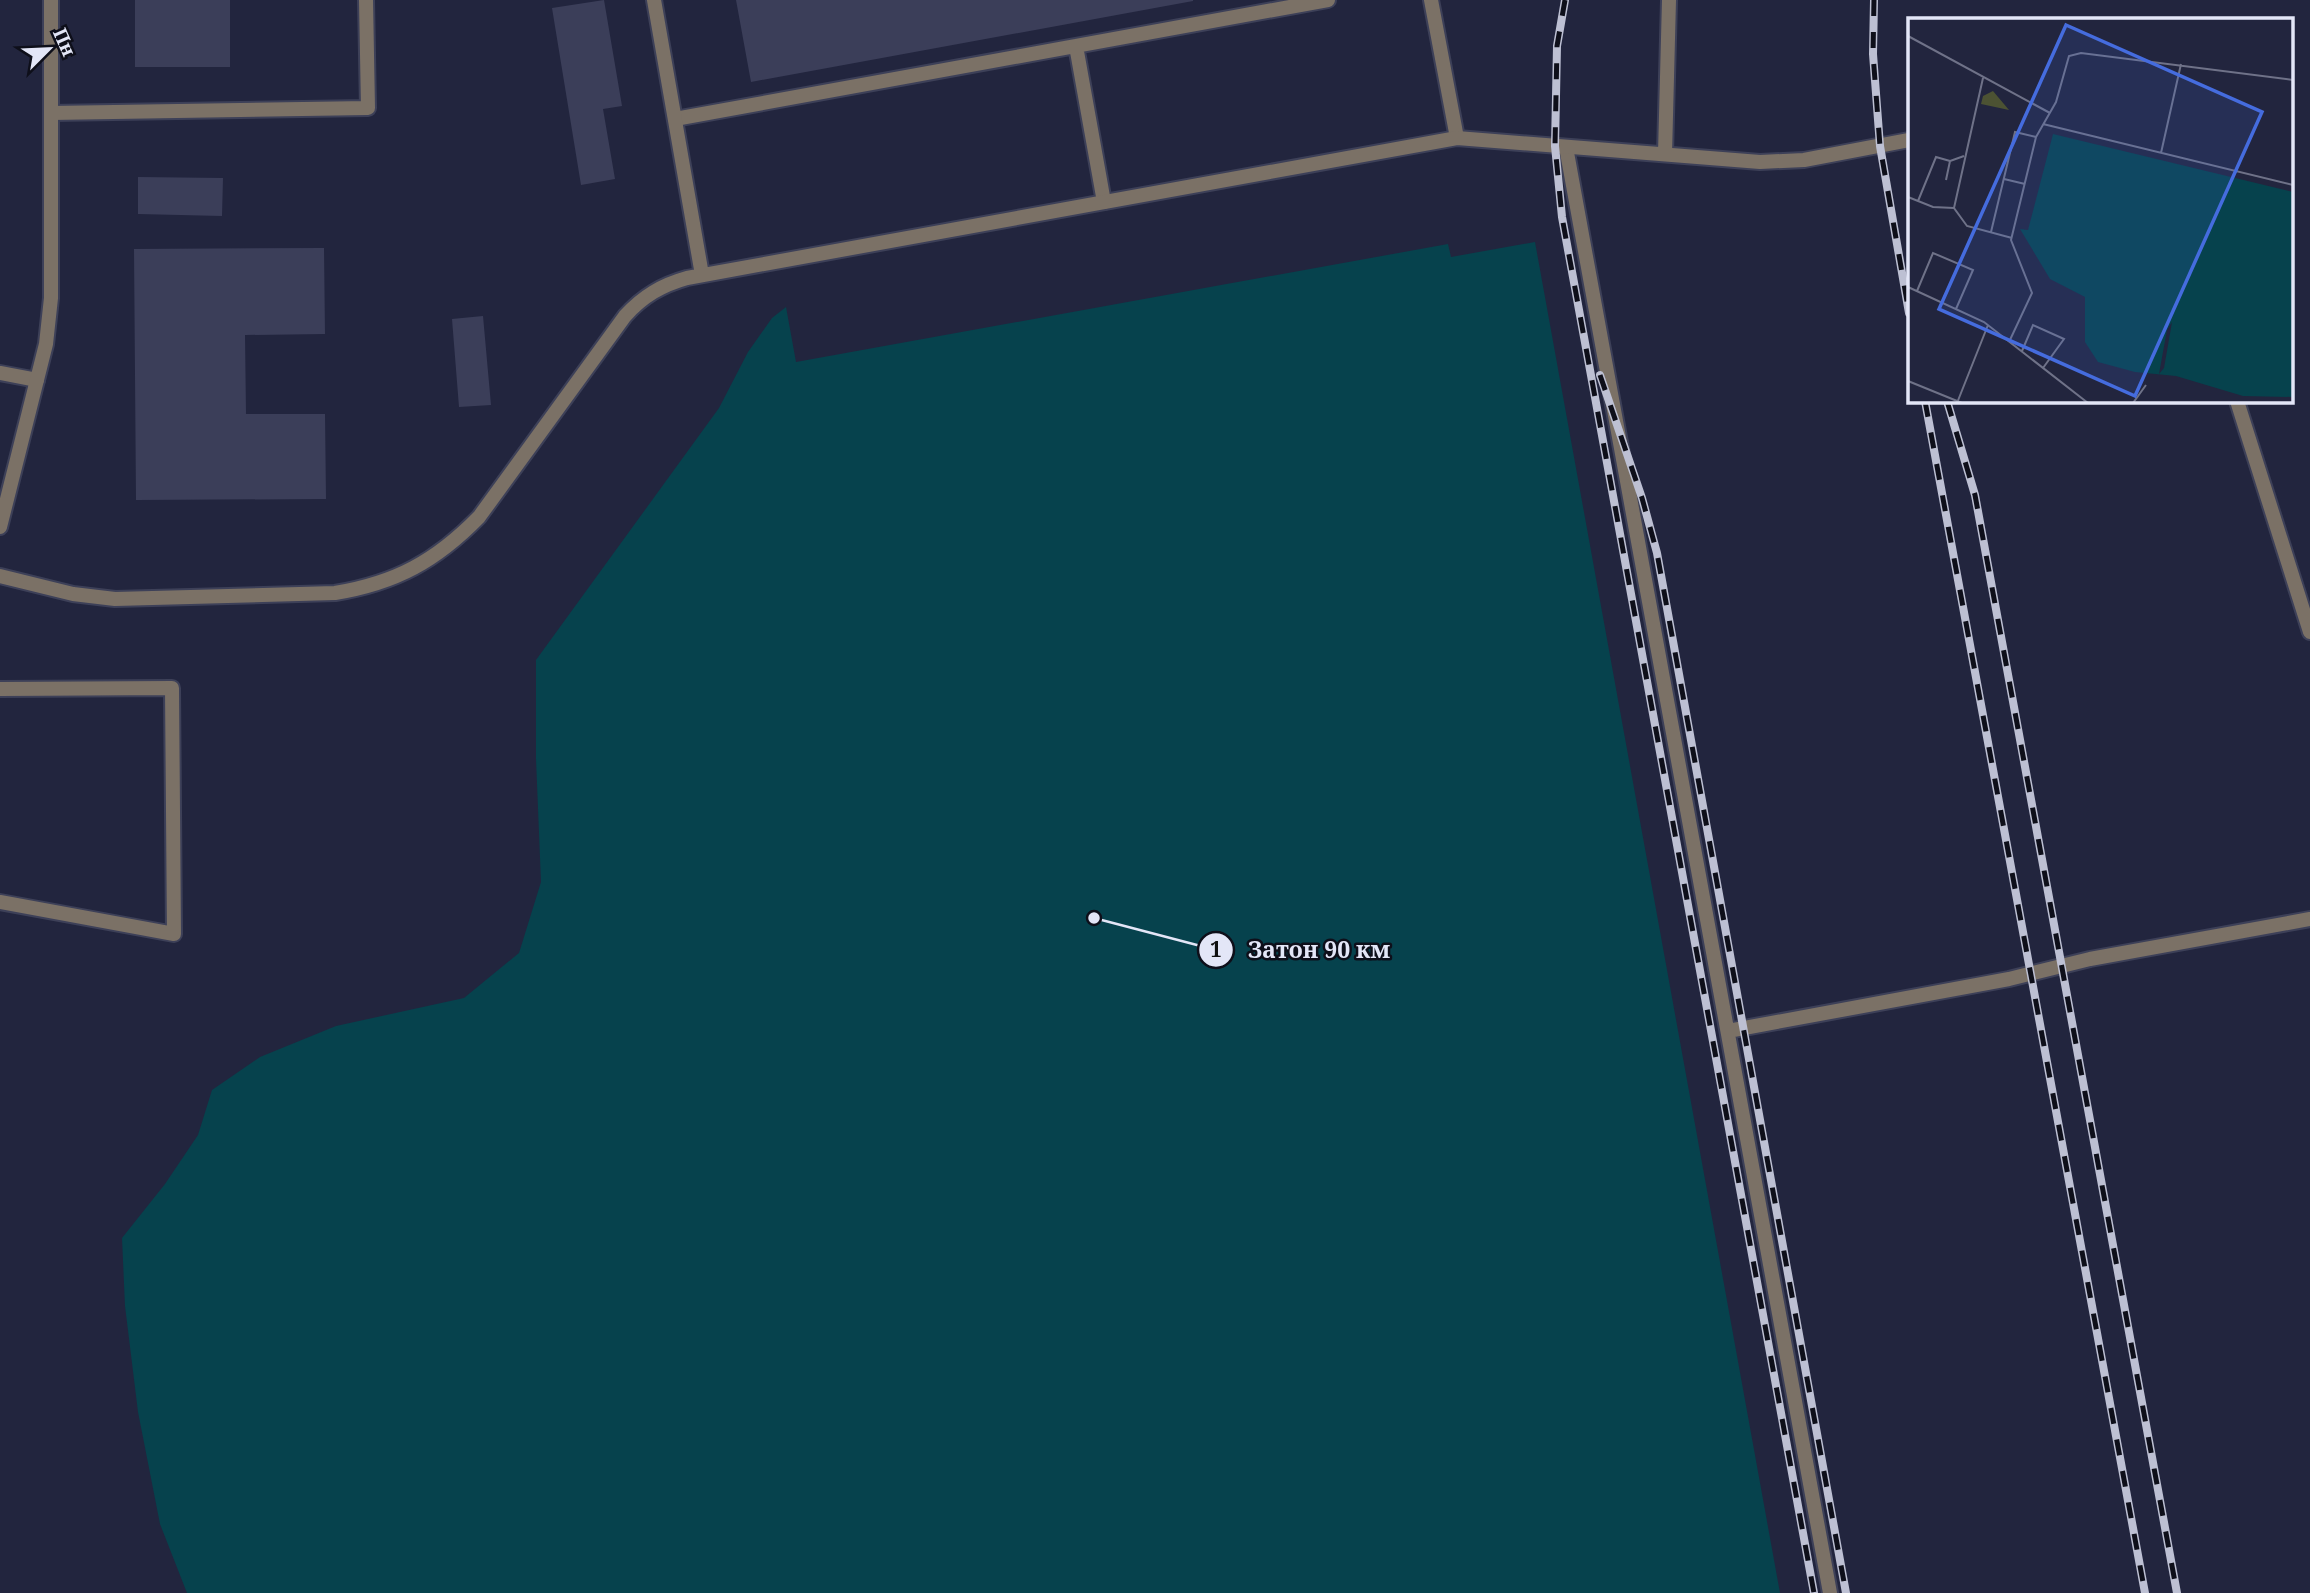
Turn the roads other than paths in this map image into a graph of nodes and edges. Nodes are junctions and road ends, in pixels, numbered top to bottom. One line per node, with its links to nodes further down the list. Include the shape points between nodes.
1 (51, 0): 8 (street)
2 (366, 0): 8 (street, via 368,108)
3 (654, 0): 9 (street)
4 (1328, 0): 7 (street)
5 (1431, 0): 10 (street)
6 (1669, 0): 13 (street)
7 (1076, 46): 9 (street); 14 (street)
8 (51, 113): 17 (street, via 51,298)
9 (675, 119): 15 (street)
10 (1457, 138): 12 (street); 14 (street)
11 (1908, 140): 13 (street, via 1804,160 1760,162)
12 (1566, 147): 13 (street); 25 (street)
13 (1665, 154)
14 (1104, 202): 15 (street)
15 (702, 275): 20 (street, via 669,283 638,302 479,517 438,554 389,580 335,593 115,599)
16 (0, 373): 17 (street)
17 (37, 380): 19 (street)
18 (2237, 402): 21 (street)
19 (0, 527)
20 (0, 576)
21 (2310, 632)
22 (0, 689): 23 (street, via 172,688 174,934)
23 (0, 902)
24 (2310, 919): 25 (street)
25 (1728, 1031): 26 (street)
26 (1830, 1593)

